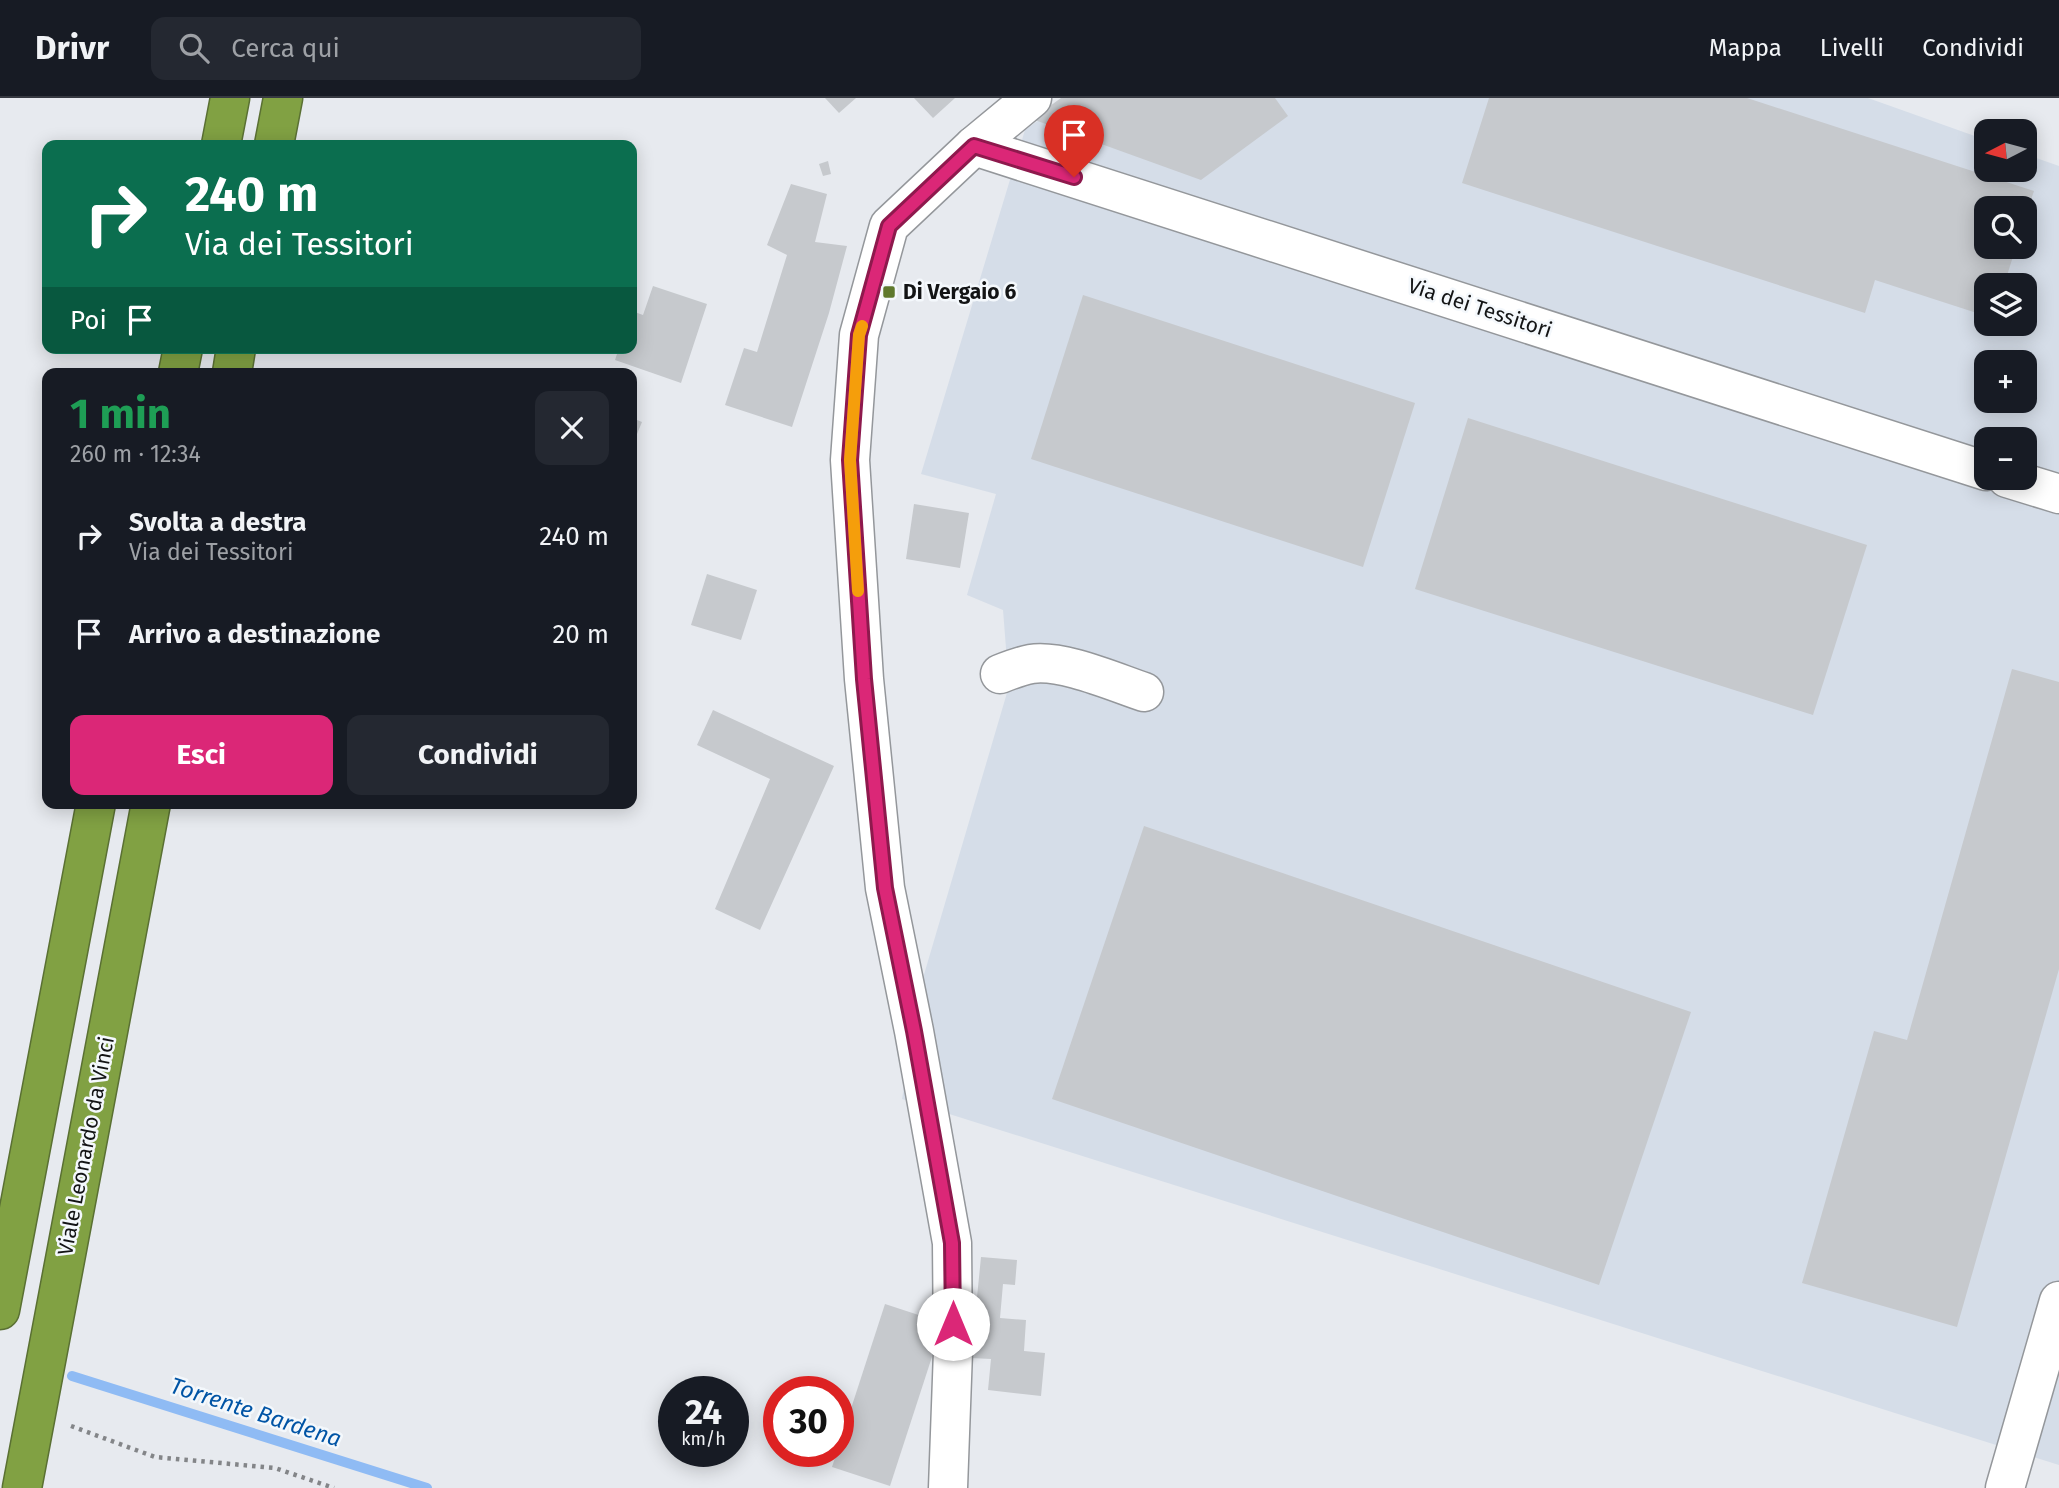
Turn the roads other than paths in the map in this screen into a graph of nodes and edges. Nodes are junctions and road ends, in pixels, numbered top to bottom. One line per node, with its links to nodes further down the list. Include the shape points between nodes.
1 (230, 98): 4 (highway)
2 (283, 98): 5 (highway)
3 (1032, 98): 6 (street)
4 (222, 140)
5 (275, 140)
6 (974, 146): 7 (street, Via dei Tessitori); 17 (street, via 889,226 859,335 850,460 864,679 885,888 952,1243)
7 (1974, 467)
8 (2037, 487): 9 (street)
9 (2059, 494)
10 (1000, 674): 11 (street, via 1034,663 1050,664)
11 (1144, 692)
12 (95, 809): 15 (highway)
13 (150, 809): 16 (highway, Viale Leonardo da Vinci)
14 (2059, 1301): 18 (street)
15 (0, 1310)
16 (22, 1488)
17 (948, 1488)
18 (2005, 1488)

